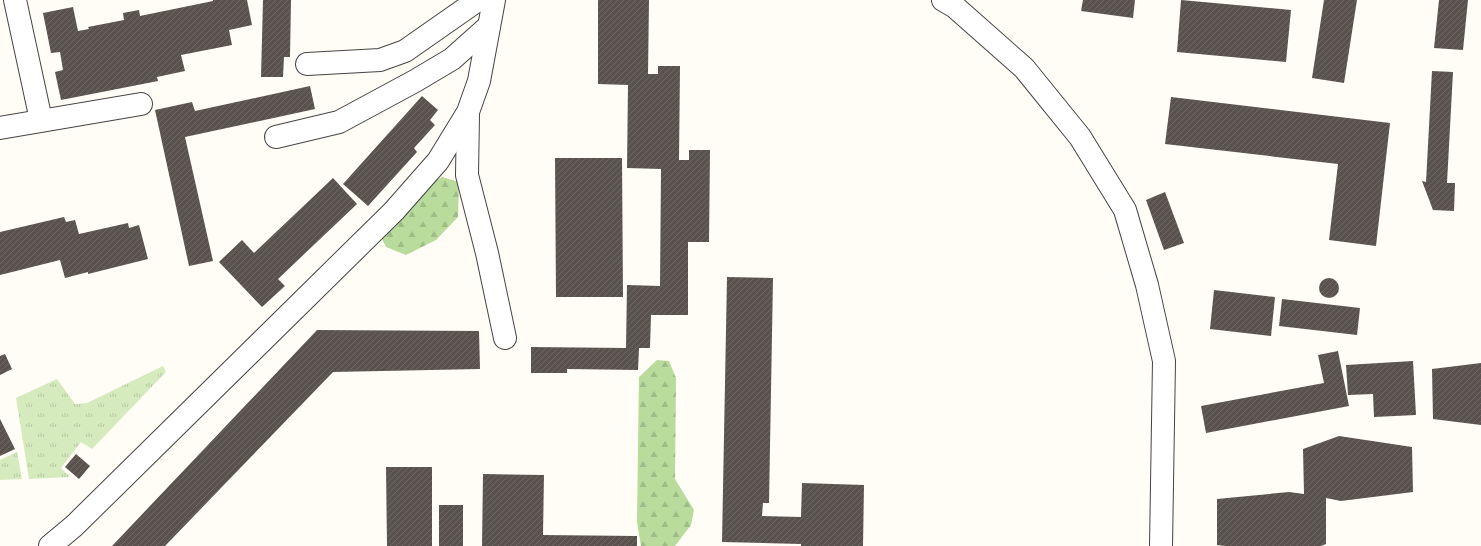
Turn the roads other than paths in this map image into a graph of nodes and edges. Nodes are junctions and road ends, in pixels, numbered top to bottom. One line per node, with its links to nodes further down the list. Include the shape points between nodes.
1 (15, 0): 9 (street)
2 (478, 0): 6 (street, via 405,51 380,60)
3 (494, 0): 5 (street)
4 (944, 0): 14 (street, via 1024,68 1080,137 1125,210 1148,284 1164,361)
5 (490, 26): 8 (street, via 479,81); 11 (street, via 452,59 338,122)
6 (308, 64)
7 (141, 104): 9 (street)
8 (468, 112): 12 (street, via 467,175); 13 (street, via 438,161 394,211 74,526)
9 (41, 120): 10 (street)
10 (0, 128)
11 (276, 137)
12 (505, 338)
13 (50, 546)
14 (1160, 546)

